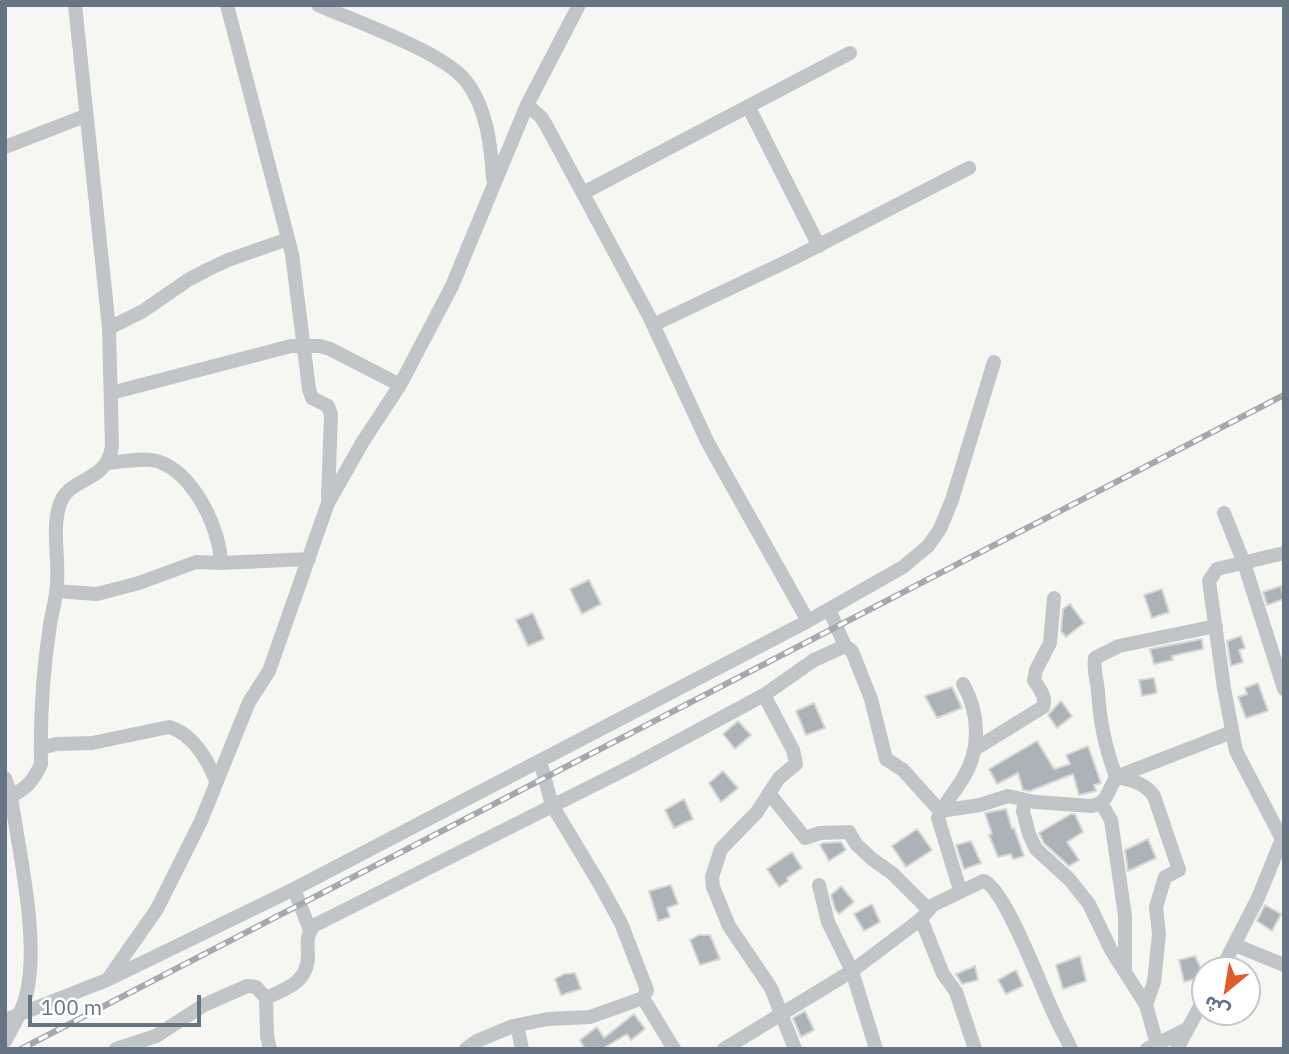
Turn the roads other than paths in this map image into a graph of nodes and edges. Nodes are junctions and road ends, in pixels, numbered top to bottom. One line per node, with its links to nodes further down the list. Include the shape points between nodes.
1 (75, 5): 8 (street)
2 (227, 5): 13 (street)
3 (318, 5): 11 (street, via 418,49 466,81 481,108 492,154)
4 (579, 5): 6 (street)
5 (850, 53): 7 (street)
6 (527, 105): 11 (street); 12 (street, via 541,117)
7 (748, 106): 12 (street); 14 (street)
8 (85, 116): 9 (street); 16 (street)
9 (5, 147)
10 (969, 168): 14 (street)
11 (493, 184): 19 (street, via 452,286)
12 (583, 193): 15 (street)
13 (288, 239): 16 (street, via 217,265); 17 (street)
14 (819, 246): 15 (street)
15 (653, 325): 31 (street, via 708,443)
16 (109, 328): 20 (street)
17 (304, 346): 19 (street, via 330,349); 20 (street, via 271,349); 22 (street, via 312,398 328,407 331,415)
18 (994, 362): 30 (street, via 952,500 928,546 903,568)
19 (400, 385): 22 (street)
20 (111, 393): 21 (street)
21 (108, 463): 27 (street, via 154,460 184,476 216,534); 28 (street, via 66,493 59,505)
22 (328, 503): 25 (street)
23 (1224, 513): 26 (street)
24 (1284, 553): 26 (street)
25 (309, 559): 27 (street); 43 (street, via 269,671 249,702)
26 (1244, 562): 32 (street, via 1217,569 1209,581); 35 (street)
27 (221, 563): 28 (street, via 197,562 97,594)
28 (56, 591): 38 (street)
29 (1054, 598): 39 (street, via 1050,643 1034,680 1043,693 1043,707)
30 (829, 609): 31 (street); 33 (street)
31 (808, 621): 40 (street)
32 (1216, 626): 37 (street); 41 (street, via 1119,646 1095,659 1098,712)
33 (845, 646): 36 (street, via 814,660); 49 (street, via 852,651 870,699 886,759 903,770)
34 (962, 684): 39 (street, via 974,707)
35 (1284, 689)
36 (764, 695): 44 (street, via 797,760); 48 (street)
37 (1232, 732): 41 (street); 50 (street, via 1240,760)
38 (41, 748): 43 (street, via 169,727 189,739); 45 (street, via 37,774)
39 (975, 749): 49 (street, via 965,776)
40 (540, 761): 48 (street); 52 (street)
41 (1116, 777): 47 (street); 64 (street, via 1148,788 1154,796 1179,870 1166,877 1158,898 1154,982)
42 (5, 778): 45 (street)
43 (216, 781): 61 (street, via 158,909)
44 (769, 793): 54 (street, via 805,838 849,832 872,859 893,874); 66 (street, via 721,849 712,877 729,926 771,988)
45 (11, 796): 65 (street, via 31,956)
46 (1025, 800): 47 (street, via 1075,806); 49 (street, via 1008,796); 59 (street, via 1023,811 1036,849 1089,904)
47 (1101, 803): 59 (street, via 1111,820 1125,916)
48 (552, 805): 55 (street); 63 (street, via 621,923 646,989)
49 (940, 811): 53 (street, via 939,827)
50 (1283, 837): 56 (street)
51 (819, 885): 60 (street, via 832,931)
52 (294, 889): 55 (street); 61 (street)
53 (960, 890): 54 (street); 83 (street, via 983,881 995,888 1017,926)
54 (925, 914): 60 (street); 82 (street, via 943,974 956,992)
55 (310, 930): 62 (street, via 308,968 299,980)
56 (1235, 945): 57 (street); 58 (street)
57 (1229, 956)
58 (1284, 965)
59 (1125, 969): 64 (street)
60 (852, 971): 66 (street); 81 (street)
61 (107, 980): 65 (street)
62 (266, 998): 74 (street, via 247,986 204,1005 156,1036); 75 (street)
63 (643, 998): 69 (street, via 580,1020 563,1017); 78 (street)
64 (1146, 1005): 72 (street)
65 (20, 1015): 67 (street); 71 (street)
66 (782, 1015): 79 (street); 80 (street)
67 (5, 1020)
68 (1191, 1022): 70 (street)
69 (517, 1025): 76 (street); 77 (street)
70 (1187, 1029): 72 (street); 84 (street)
71 (5, 1041): 73 (street)
72 (1152, 1046)
73 (8, 1049)
74 (116, 1049)
75 (270, 1049)
76 (466, 1049)
77 (522, 1049)
78 (674, 1049)
79 (724, 1049)
80 (795, 1049)
81 (876, 1049)
82 (975, 1049)
83 (1071, 1049)
84 (1177, 1049)

